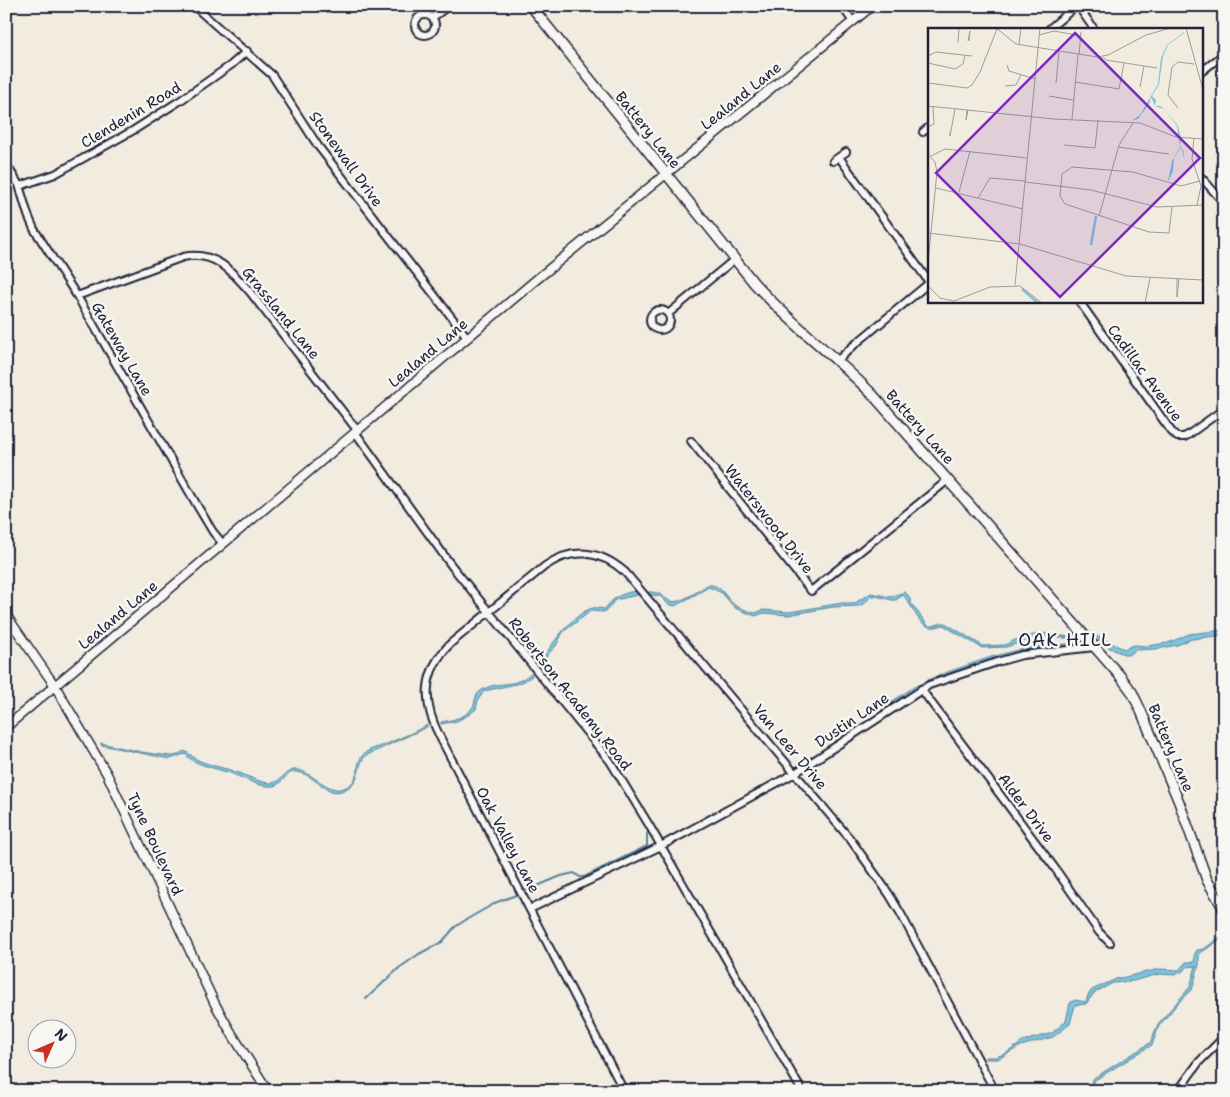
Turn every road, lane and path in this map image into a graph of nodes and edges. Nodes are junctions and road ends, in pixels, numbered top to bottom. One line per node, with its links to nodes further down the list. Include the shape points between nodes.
1 (194, 6): 11 (street, Stonewall Drive)
2 (448, 6): 7 (street)
3 (531, 6): 18 (main road, Battery Lane)
4 (842, 6): 8 (street)
5 (872, 6): 8 (street, Lealand Lane)
6 (1077, 6): 9 (street); 10 (street)
7 (432, 18)
8 (853, 22): 18 (street, Lealand Lane)
9 (1050, 28)
10 (1093, 28)
11 (247, 52): 20 (street, Clendenin Road, via 134,130 55,174); 28 (street, Stonewall Drive, via 272,75 318,146)
12 (1224, 54): 13 (street)
13 (1202, 71)
14 (928, 128): 15 (street)
15 (923, 132)
16 (846, 152): 23 (street, via 836,159)
17 (6, 164): 20 (street, Gateway Lane)
18 (666, 174): 22 (main road, Battery Lane); 28 (street, Lealand Lane)
19 (1202, 178): 21 (street)
20 (20, 186): 25 (street, Gateway Lane, via 32,225)
21 (1224, 203)
22 (735, 259): 27 (street); 29 (main road, Battery Lane, via 780,311)
23 (928, 282)
24 (928, 284): 29 (street)
25 (77, 296): 31 (street, Grassland Lane, via 183,256 197,255 217,261 227,266 250,292); 34 (street, Gateway Lane)
26 (1080, 302): 30 (street, Cadillac Avenue, via 1177,437 1188,435)
27 (668, 314)
28 (468, 338): 31 (street, Lealand Lane)
29 (838, 360): 33 (main road, Battery Lane)
30 (1224, 409)
31 (356, 431): 34 (street, Lealand Lane); 35 (street, Robertson Academy Road, via 447,559)
32 (691, 441): 33 (street, Waterswood Drive, via 811,591)
33 (948, 480): 37 (main road, Battery Lane)
34 (223, 544): 38 (street, Lealand Lane)
35 (489, 611): 41 (street, Van Leer Drive, via 557,558 583,553 612,561 630,578); 42 (street, Robertson Academy Road, via 605,754); 43 (street, Oak Valley Lane, via 439,656 430,676 427,699 435,728)
36 (6, 615): 38 (street, Tyne Boulevard)
37 (1095, 647): 39 (street, Dustin Lane, via 1022,655); 44 (main road, Battery Lane, via 1138,703 1207,880)
38 (55, 686): 40 (street, Lealand Lane); 47 (street, Tyne Boulevard, via 116,791 215,1004)
39 (921, 689): 41 (street, Dustin Lane); 45 (street, Alder Drive)
40 (6, 727)
41 (795, 773): 42 (street, Dustin Lane); 50 (street, Van Leer Drive, via 851,840 889,894)
42 (661, 846): 43 (street, Dustin Lane); 49 (street, Robertson Academy Road)
43 (530, 909): 48 (street, Oak Valley Lane)
44 (1224, 909)
45 (1110, 943)
46 (1224, 1037): 51 (street, via 1195,1066)
47 (268, 1091)
48 (624, 1091)
49 (802, 1091)
50 (995, 1091)
51 (1178, 1091)

